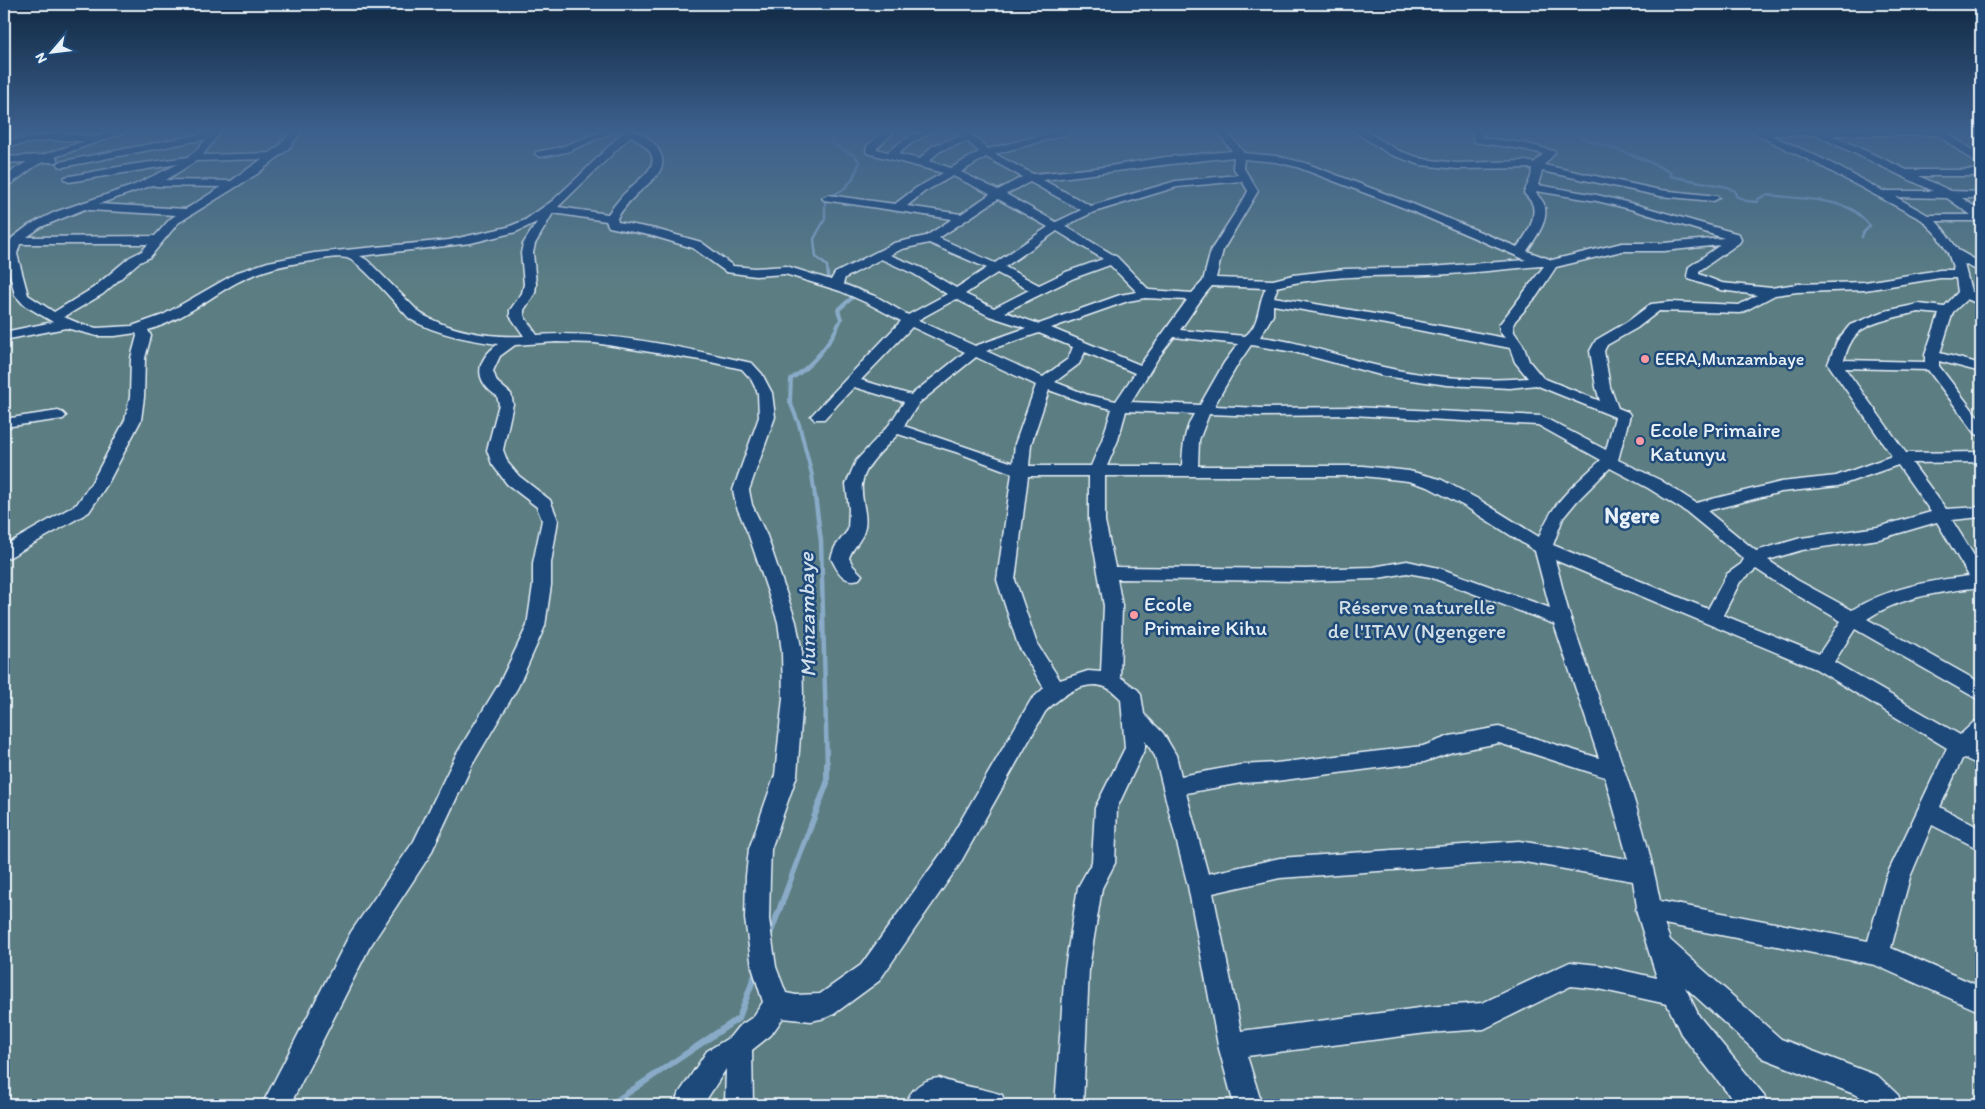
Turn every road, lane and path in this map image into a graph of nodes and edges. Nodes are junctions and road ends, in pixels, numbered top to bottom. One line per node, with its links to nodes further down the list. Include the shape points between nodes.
1 (149, 182): 16 (street); 24 (street)
2 (238, 182): 16 (street)
3 (577, 182): 26 (street)
4 (645, 182): 31 (street, via 629,195)
5 (935, 182): 25 (street)
6 (972, 182): 18 (street)
7 (1022, 182): 18 (street)
8 (1036, 182): 27 (street)
9 (1191, 182): 27 (street)
10 (1247, 182): 47 (street, via 1253,191 1217,250)
11 (1344, 182): 38 (street)
12 (1534, 182): 17 (street)
13 (1609, 182): 23 (street, via 1660,193)
14 (1859, 182): 19 (street)
15 (1922, 182): 20 (street)
16 (235, 184): 28 (street)
17 (1532, 187): 36 (street, via 1634,207 1719,230 1737,238); 38 (street, via 1530,193 1539,206 1538,215 1533,236)
18 (998, 194): 29 (street); 33 (street)
19 (1882, 194): 20 (street); 32 (street)
20 (1950, 195): 21 (street); 30 (street)
21 (1981, 195)
22 (828, 198): 25 (street)
23 (1713, 198)
24 (81, 206): 28 (street); 37 (street, via 42,222)
25 (899, 207): 29 (street)
26 (548, 210): 31 (street); 41 (street, via 528,222 483,236 420,247 364,251); 67 (street, via 545,221 529,242 530,285 527,298 517,310 517,316)
27 (1090, 210): 33 (street)
28 (188, 212): 35 (street, via 174,221)
29 (962, 217): 34 (street)
30 (1981, 217): 32 (street)
31 (611, 218): 49 (street, via 613,225 697,246 730,269 755,272 786,270)
32 (1926, 218): 39 (street)
33 (1056, 226): 42 (street); 44 (street)
34 (930, 239): 40 (street, via 898,246); 44 (street)
35 (158, 240): 37 (street); 61 (street, via 146,254 134,260)
36 (1735, 240): 43 (street, via 1664,247 1622,247); 51 (street, via 1702,262 1693,270 1693,276 1732,289)
37 (16, 241): 61 (street, via 11,253 21,294)
38 (1519, 253): 43 (street)
39 (1954, 253): 45 (street); 46 (street)
40 (881, 255): 49 (street, via 839,276); 53 (street, via 918,271)
41 (352, 256): 62 (street, via 335,254 265,266 228,281 184,310); 69 (street, via 425,322 466,335)
42 (1113, 260): 50 (street); 54 (street)
43 (1547, 263): 48 (street, via 1430,271 1345,272); 70 (street, via 1506,325)
44 (995, 268): 50 (street); 53 (street)
45 (1981, 268)
46 (1962, 274): 51 (street, via 1940,274 1865,286); 52 (street)
47 (1209, 282): 48 (street); 55 (street)
48 (1273, 284): 56 (street)
49 (835, 286): 60 (street, via 872,300)
50 (1038, 290): 59 (street)
51 (1771, 292): 84 (street, via 1741,309 1656,307 1600,343 1598,365)
52 (1965, 293): 57 (street); 58 (street)
53 (956, 294): 59 (street); 60 (street)
54 (1145, 294): 55 (street); 63 (street, via 1095,307)
55 (1195, 297): 65 (street)
56 (1267, 300): 68 (street, via 1266,314 1256,334); 70 (street, via 1432,327)
57 (1981, 301)
58 (1947, 311): 74 (street); 75 (street, via 1919,308 1890,314 1855,328 1844,341)
59 (994, 312): 63 (street)
60 (908, 320): 73 (street); 79 (street, via 906,326)
61 (59, 321): 62 (street, via 77,330 92,332); 64 (street)
62 (141, 328): 100 (street, via 144,336 138,358 133,420 100,483 83,508)
63 (1038, 328): 71 (street); 73 (street)
64 (23, 332): 66 (street); 72 (street)
65 (1170, 333): 68 (street); 77 (street)
66 (4, 336)
67 (533, 340): 69 (street); 127 (street, via 595,340 747,366 765,393 766,417 741,490 787,622 792,652 793,698 786,775 760,849 758,885 757,919 764,967)
68 (1248, 340): 78 (street, via 1296,348 1384,372 1447,381 1500,384); 83 (street)
69 (512, 341): 130 (street, via 490,358 486,372 492,385 504,394 506,404 495,450 500,464 513,480 544,504 550,520 536,626 508,686 463,761 422,848 360,940)
70 (1516, 345): 78 (street, via 1522,362)
71 (1081, 346): 77 (street); 80 (street, via 1074,360)
72 (4, 347)
73 (976, 350): 80 (street); 81 (street)
74 (1932, 360): 75 (street); 76 (street); 89 (street)
75 (1835, 364): 90 (street)
76 (1981, 368)
77 (1142, 371): 82 (street)
78 (1538, 381): 84 (street)
79 (851, 382): 81 (street); 86 (street)
80 (1044, 382): 82 (street, via 1084,398); 94 (street, via 1024,444)
81 (913, 400): 88 (street)
82 (1120, 406): 83 (street); 93 (street)
83 (1203, 410): 92 (street, via 1352,411 1541,421); 95 (street, via 1191,440)
84 (1611, 410): 92 (street, via 1623,415)
85 (58, 416): 87 (street)
86 (819, 416)
87 (4, 423)
88 (895, 428): 94 (street); 103 (street, via 864,460 854,484 856,531 840,558 846,570)
89 (1981, 431)
90 (1901, 458): 91 (street); 96 (street, via 1838,481 1781,487); 98 (street)
91 (1981, 458)
92 (1609, 460): 96 (street); 99 (street, via 1555,517)
93 (1097, 470): 94 (street); 95 (street); 102 (street, via 1097,521)
94 (1021, 471): 110 (street, via 1006,580 1028,645)
95 (1190, 472): 99 (street, via 1363,471 1409,476 1434,483 1472,503)
96 (1694, 509): 101 (street)
97 (1981, 512): 98 (street)
98 (1942, 515): 101 (street, via 1879,532 1801,544); 104 (street)
99 (1543, 548): 105 (street); 106 (street)
100 (4, 553)
101 (1753, 558): 105 (street, via 1748,568 1733,578); 107 (street)
102 (1108, 573): 106 (street, via 1305,575 1373,573 1407,567 1433,572); 109 (street, via 1113,606)
103 (853, 575)
104 (1981, 581): 107 (street, via 1891,599)
105 (1712, 618): 108 (street)
106 (1562, 620): 116 (street)
107 (1852, 620): 108 (street); 111 (street)
108 (1823, 664): 114 (street)
109 (1110, 680): 110 (street, via 1088,678); 112 (street, via 1131,695)
110 (1055, 690): 127 (street, via 1038,706 952,858 870,973 825,1004 810,1008)
111 (1981, 692)
112 (1134, 717): 117 (street, via 1161,747); 135 (street, via 1135,748 1106,808 1103,863 1090,886 1077,968)
113 (1981, 728): 114 (street)
114 (1962, 745): 115 (street); 118 (street, via 1954,754)
115 (1981, 758)
116 (1614, 771): 117 (street, via 1499,735 1450,744 1424,754 1241,774); 120 (street)
117 (1174, 786): 121 (street)
118 (1927, 811): 119 (street); 124 (street, via 1898,877)
119 (1981, 840)
120 (1643, 872): 121 (street, via 1519,851 1280,868); 122 (street)
121 (1200, 886): 128 (street)
122 (1648, 910): 123 (street); 124 (street)
123 (1659, 946): 125 (street); 138 (street, via 1772,1049 1868,1086)
124 (1876, 954): 126 (street)
125 (1675, 994): 128 (street, via 1570,974 1484,1016); 137 (street, via 1690,1025)
126 (1981, 1000)
127 (777, 1004): 129 (street, via 762,1026)
128 (1231, 1044): 136 (street)
129 (739, 1046): 131 (street, via 716,1060); 132 (street)
130 (276, 1105)
131 (688, 1105)
132 (739, 1105)
133 (919, 1105): 134 (street, via 929,1093 939,1092 951,1098)
134 (992, 1105)
135 (1068, 1105)
136 (1248, 1105)
137 (1754, 1105)
138 (1888, 1105)

